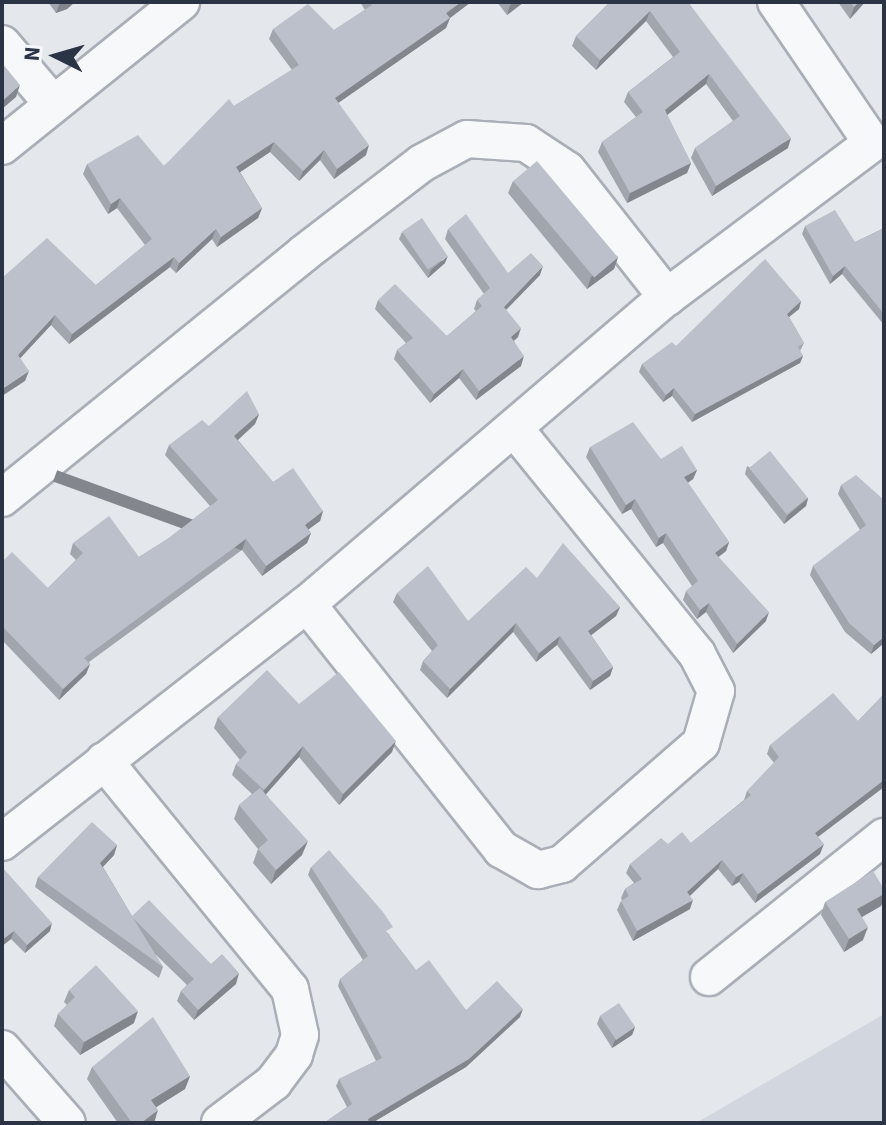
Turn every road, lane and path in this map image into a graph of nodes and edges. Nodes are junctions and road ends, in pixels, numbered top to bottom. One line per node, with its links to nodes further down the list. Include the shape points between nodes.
1 (181, 2): 4 (street)
2 (776, 2): 6 (street)
3 (2, 44): 4 (street)
4 (52, 103): 5 (street)
5 (2, 146)
6 (880, 146): 7 (street)
7 (667, 297): 8 (street); 9 (street, via 567,170 526,143 467,139 422,163 315,245)
8 (515, 429): 10 (street); 10 (street, via 697,654 716,691 701,743 562,864 538,870 501,849)
9 (2, 498)
10 (307, 604): 11 (street)
11 (104, 761): 13 (street); 17 (street, via 290,989 300,1035 294,1055 274,1082)
12 (884, 837): 14 (street)
13 (2, 842)
14 (709, 977)
15 (2, 1049): 16 (street)
16 (67, 1123)
17 (220, 1123)

